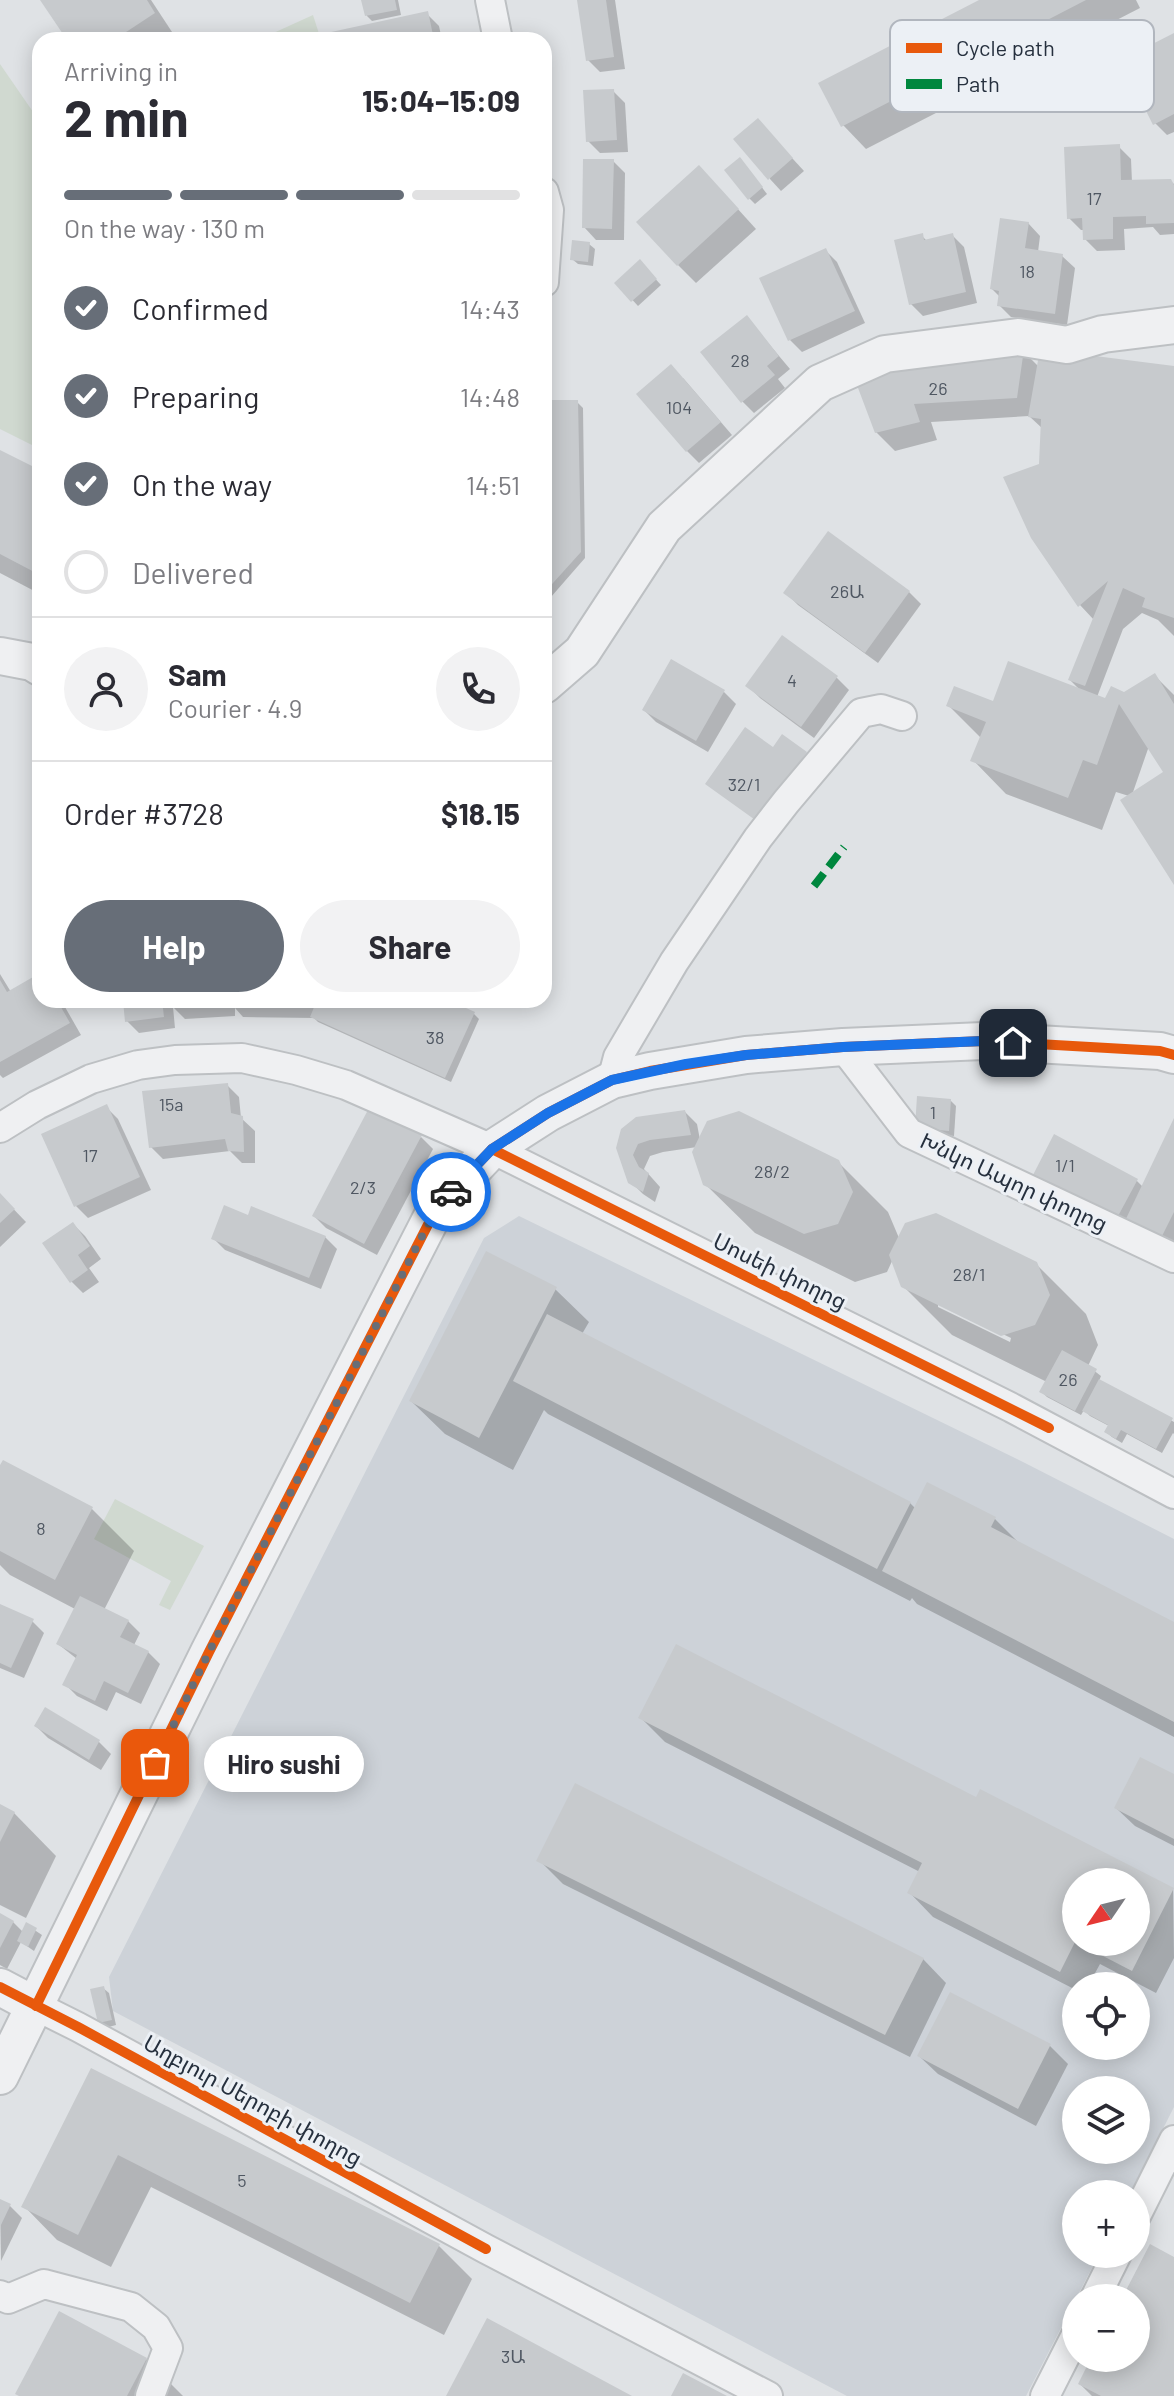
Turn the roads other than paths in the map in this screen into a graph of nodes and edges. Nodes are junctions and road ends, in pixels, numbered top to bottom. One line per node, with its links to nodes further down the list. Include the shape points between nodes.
1 (490, 0): 2 (street)
2 (496, 32)
3 (1174, 325): 6 (street, via 1103,334 1067,345 1018,337 885,354 820,383 664,527 582,652)
4 (0, 656): 5 (street)
5 (32, 662)
6 (552, 678)
7 (902, 716): 10 (street, via 881,709 861,713 786,802 659,985 618,1057)
8 (843, 1047): 9 (street, via 983,1041); 10 (street, via 746,1055); 13 (street, Խնկո Ապոր փողոց, via 909,1133)
9 (1174, 1055)
10 (612, 1080): 12 (street)
11 (0, 1128): 12 (street, Սոսեի փողոց, via 91,1079 138,1065 242,1058 346,1085)
12 (492, 1149): 14 (street, Սոսեի փողոց); 16 (street, via 437,1207 209,1652)
13 (1174, 1258)
14 (1174, 1494)
15 (0, 1987): 16 (street, Աղբյուր Սերոբի փողոց)
16 (36, 2006): 17 (street); 23 (street, Աղբյուր Սերոբի փողոց)
17 (0, 2076)
18 (1174, 2140): 19 (street)
19 (1150, 2188)
20 (0, 2295): 22 (street, via 8,2299 44,2284 131,2307 156,2327 168,2348)
21 (1062, 2363): 24 (street)
22 (150, 2396)
23 (768, 2396)
24 (1045, 2396)

